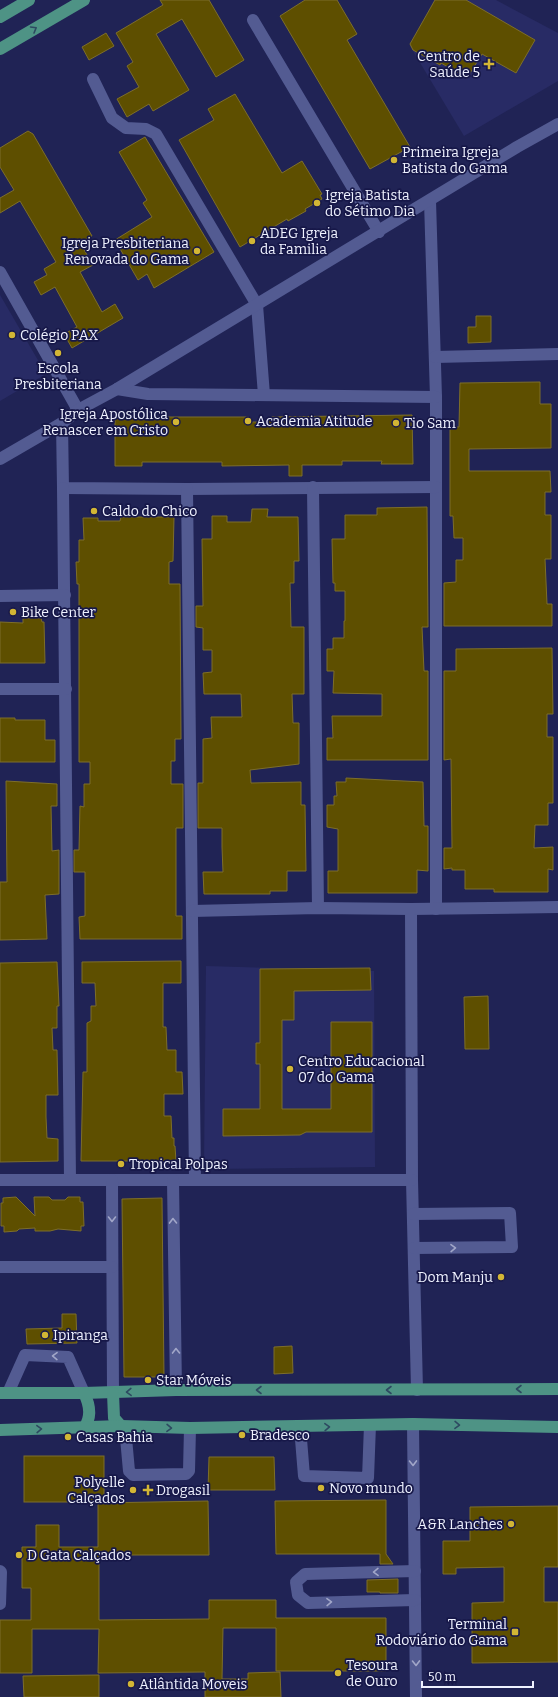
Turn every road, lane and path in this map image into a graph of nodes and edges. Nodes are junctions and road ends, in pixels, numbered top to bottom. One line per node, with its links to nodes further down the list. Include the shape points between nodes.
1 (29, 0): 3 (main road)
2 (84, 0): 5 (main road, one-way to 2)
3 (0, 17)
4 (253, 20): 9 (street)
5 (0, 49)
6 (93, 79): 11 (street, via 112,118 126,128 146,129 156,134)
7 (558, 124): 8 (street)
8 (430, 201): 9 (street); 13 (street)
9 (379, 232): 11 (street)
10 (0, 272): 17 (street)
11 (257, 305): 14 (street); 15 (street)
12 (558, 354): 13 (street)
13 (435, 357): 16 (street)
14 (117, 389): 15 (street, via 148,394); 17 (street)
15 (264, 395): 16 (street)
16 (436, 397): 21 (street)
17 (78, 410): 18 (street)
18 (62, 423): 19 (street); 22 (street)
19 (0, 459)
20 (313, 487): 21 (street); 23 (street); 29 (street)
21 (436, 487): 31 (street)
22 (63, 488): 23 (street); 24 (street)
23 (187, 489): 32 (street)
24 (65, 595): 25 (street); 27 (street)
25 (0, 596)
26 (0, 689): 27 (street)
27 (66, 689): 35 (street)
28 (558, 907): 31 (street)
29 (318, 908): 30 (street); 32 (street)
30 (411, 909): 31 (street); 38 (street)
31 (436, 909)
32 (192, 911): 33 (street)
33 (195, 1179): 37 (street); 38 (street)
34 (0, 1180): 35 (street)
35 (70, 1180): 36 (street)
36 (112, 1180): 37 (street); 42 (street, one-way to 42)
37 (173, 1180): 44 (street, one-way to 37)
38 (412, 1180): 39 (street)
39 (413, 1214): 40 (street); 40 (street, one-way to 39, via 512,1247 510,1213)
40 (414, 1248): 45 (street)
41 (0, 1267): 42 (street)
42 (112, 1267): 48 (street)
43 (558, 1389): 45 (main road, one-way to 45)
44 (176, 1390): 45 (main road, one-way to 44); 48 (main road, one-way to 48)
45 (417, 1390)
46 (4, 1393): 47 (main road); 47 (street, one-way to 46, via 68,1357 25,1356)
47 (84, 1393): 48 (main road); 54 (main road, via 88,1402 89,1420)
48 (113, 1393): 51 (main road, via 114,1418)
49 (413, 1424): 50 (main road); 53 (main road, one-way to 53); 58 (street, one-way to 58)
50 (370, 1425): 52 (main road, one-way to 50); 52 (street, via 368,1478 304,1476)
51 (123, 1427): 54 (main road); 55 (main road, one-way to 55); 55 (street, via 128,1472 133,1475 186,1474 189,1471)
52 (300, 1427): 55 (main road)
53 (558, 1427)
54 (84, 1428): 56 (main road, one-way to 54)
55 (190, 1428)
56 (0, 1430)
57 (0, 1571): 60 (street)
58 (415, 1572): 59 (street); 59 (street, one-way to 59, via 305,1574 296,1582 298,1595 308,1602)
59 (415, 1600): 61 (street, one-way to 61)
60 (0, 1604)
61 (416, 1697)

